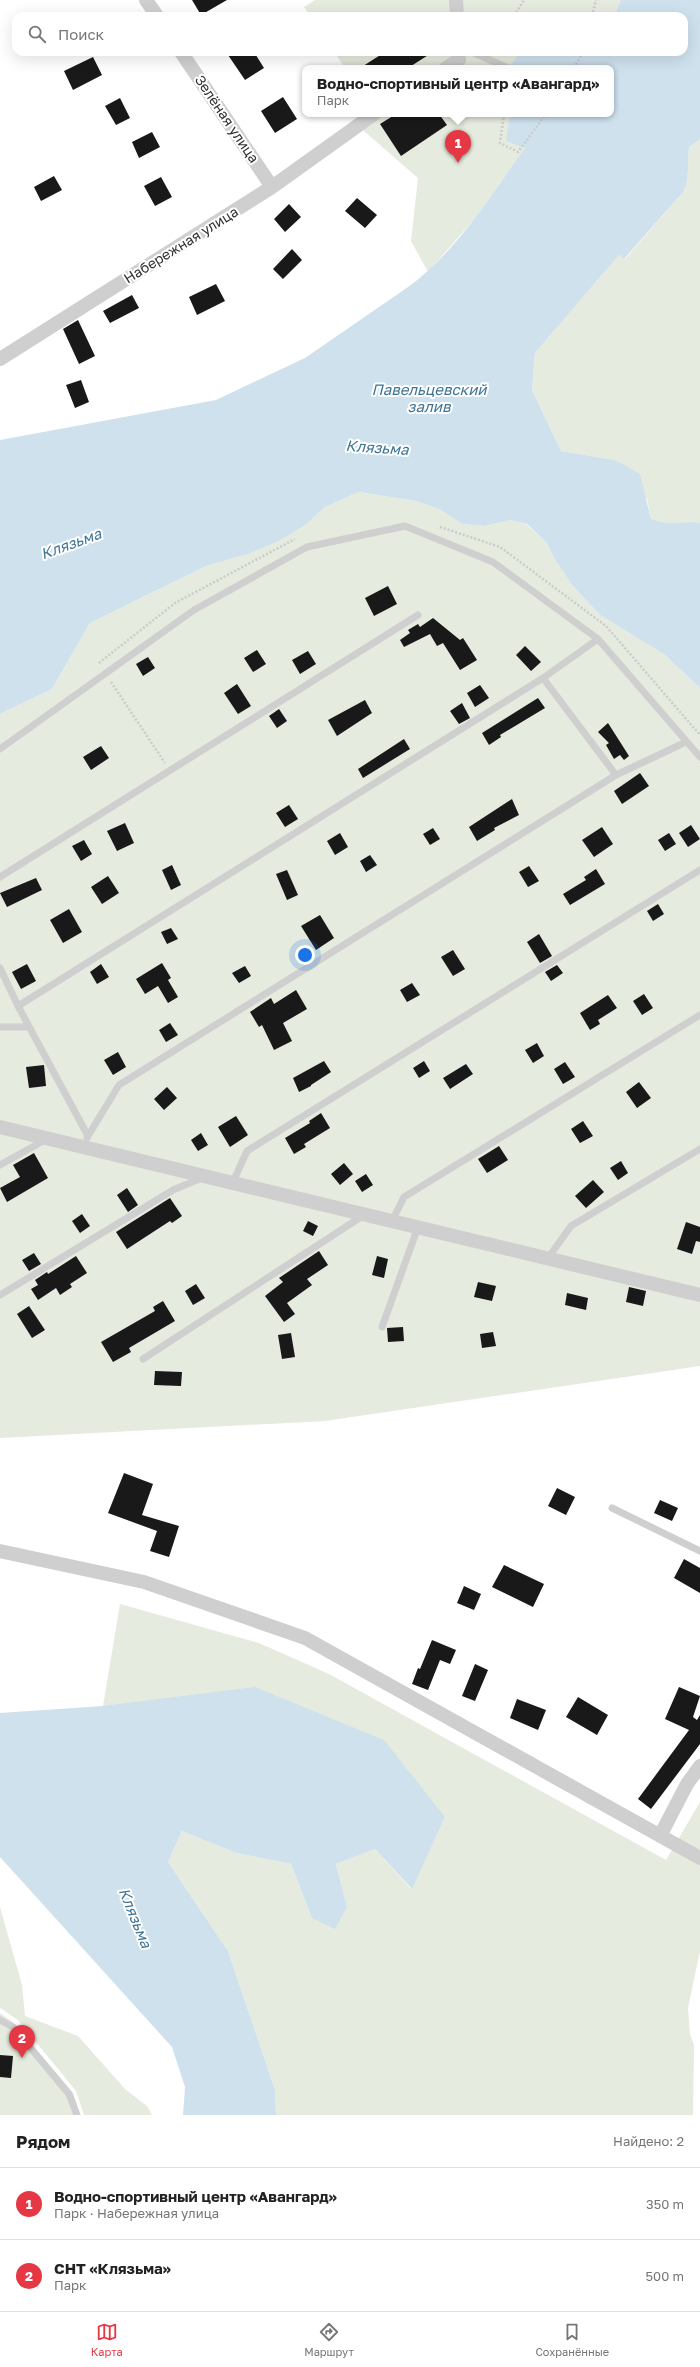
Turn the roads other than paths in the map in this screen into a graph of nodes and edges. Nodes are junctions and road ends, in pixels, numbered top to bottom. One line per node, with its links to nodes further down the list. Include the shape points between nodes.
1 (146, 0): 3 (street)
2 (456, 0): 4 (street)
3 (154, 12)
4 (457, 12)
5 (184, 56): 11 (street, Зелёная улица)
6 (458, 56): 8 (street, via 459,60)
7 (481, 56): 9 (lane)
8 (451, 65)
9 (501, 65)
10 (370, 117): 11 (street, Набережная улица)
11 (272, 187): 12 (street, Набережная улица)
12 (0, 359)
13 (418, 615): 21 (lane)
14 (598, 639): 15 (lane); 16 (lane); 17 (lane, via 494,562 405,526 307,547 194,610)
15 (543, 678): 19 (lane); 23 (lane)
16 (686, 742): 18 (lane); 19 (lane)
17 (0, 749)
18 (700, 757)
19 (616, 775): 29 (lane, via 119,1085)
20 (700, 870): 33 (lane, via 247,1151)
21 (0, 877)
22 (0, 968): 23 (lane)
23 (18, 1006): 26 (lane)
24 (700, 1015): 35 (lane, via 404,1197)
25 (0, 1027): 26 (lane)
26 (29, 1027): 29 (lane)
27 (0, 1127): 28 (street)
28 (47, 1139): 29 (street); 31 (lane)
29 (86, 1142): 32 (street)
30 (700, 1149): 37 (lane, via 571,1226)
31 (0, 1164)
32 (207, 1176): 33 (street); 38 (lane, via 173,1190)
33 (233, 1182): 34 (street)
34 (366, 1214): 35 (street); 41 (lane)
35 (392, 1220): 36 (street)
36 (418, 1227): 37 (street); 40 (lane)
37 (548, 1258): 39 (street)
38 (0, 1295)
39 (700, 1295)
40 (382, 1327)
41 (143, 1359)
42 (612, 1508): 44 (lane)
43 (0, 1551): 46 (street, via 144,1582 305,1638)
44 (700, 1551)
45 (700, 1766): 46 (street, via 687,1784)
46 (660, 1836): 47 (street)
47 (700, 1858)
48 (0, 2020): 49 (lane, via 12,2027 69,2094)
49 (77, 2115)

